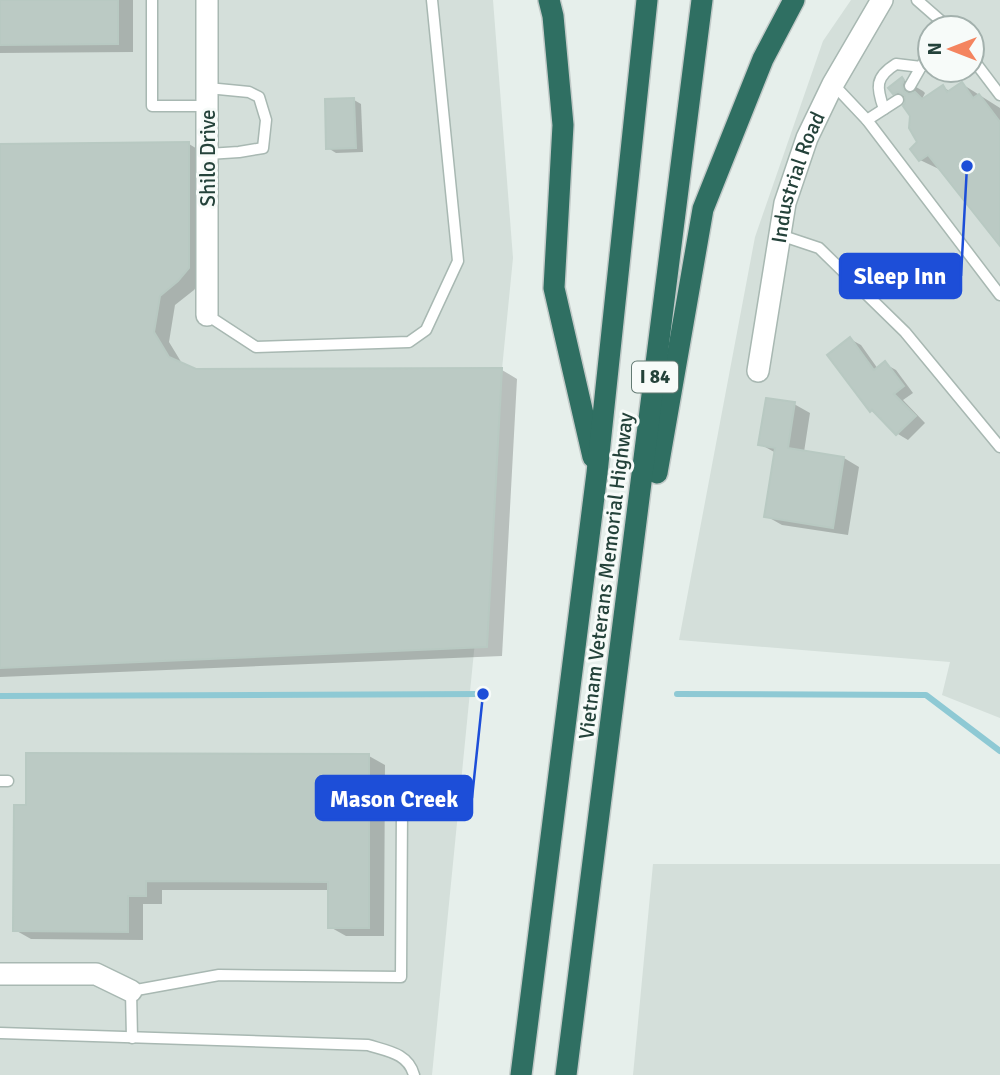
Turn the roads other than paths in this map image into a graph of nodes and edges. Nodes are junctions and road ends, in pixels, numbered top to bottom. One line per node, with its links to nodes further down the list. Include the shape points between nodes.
1 (152, 0): 17 (lane, via 152,106)
2 (207, 0): 17 (street, Shilo Drive)
3 (432, 0): 24 (lane, via 458,261 426,330 409,342 256,347)
4 (549, 0): 27 (highway, via 563,125 554,288)
5 (647, 0): 27 (highway, Vietnam Veterans Memorial Highway / I 84)
6 (702, 0): 28 (highway, Vietnam Veterans Memorial Highway / I 84)
7 (794, 0): 28 (highway, via 763,59 703,209)
8 (883, 0): 14 (street, Industrial Road)
9 (917, 0): 10 (lane)
10 (933, 14)
11 (916, 66): 19 (lane, via 897,64 879,80)
12 (916, 76): 15 (lane)
13 (986, 76): 16 (lane)
14 (833, 84): 20 (lane); 22 (street, Industrial Road, via 807,138)
15 (910, 86)
16 (1000, 95)
17 (208, 97): 21 (street, Shilo Drive); 21 (lane, via 248,92 259,97 266,120 263,148)
18 (898, 100): 19 (lane)
19 (884, 109): 20 (lane)
20 (867, 120): 23 (lane)
21 (208, 154): 24 (street, Shilo Drive)
22 (780, 235): 25 (street, Industrial Road); 26 (lane, via 819,248 905,332)
23 (1000, 295)
24 (207, 315)
25 (758, 371)
26 (1000, 447)
27 (597, 473): 35 (highway, Vietnam Veterans Memorial Highway / I 84)
28 (608, 755): 36 (highway, Vietnam Veterans Memorial Highway / I 84)
29 (402, 807): 31 (lane, via 401,977 219,975)
30 (0, 974): 31 (street, via 96,974)
31 (131, 991): 33 (lane)
32 (0, 1033): 33 (lane)
33 (132, 1038): 34 (lane, via 368,1045 399,1054)
34 (414, 1075)
35 (521, 1075)
36 (566, 1075)

